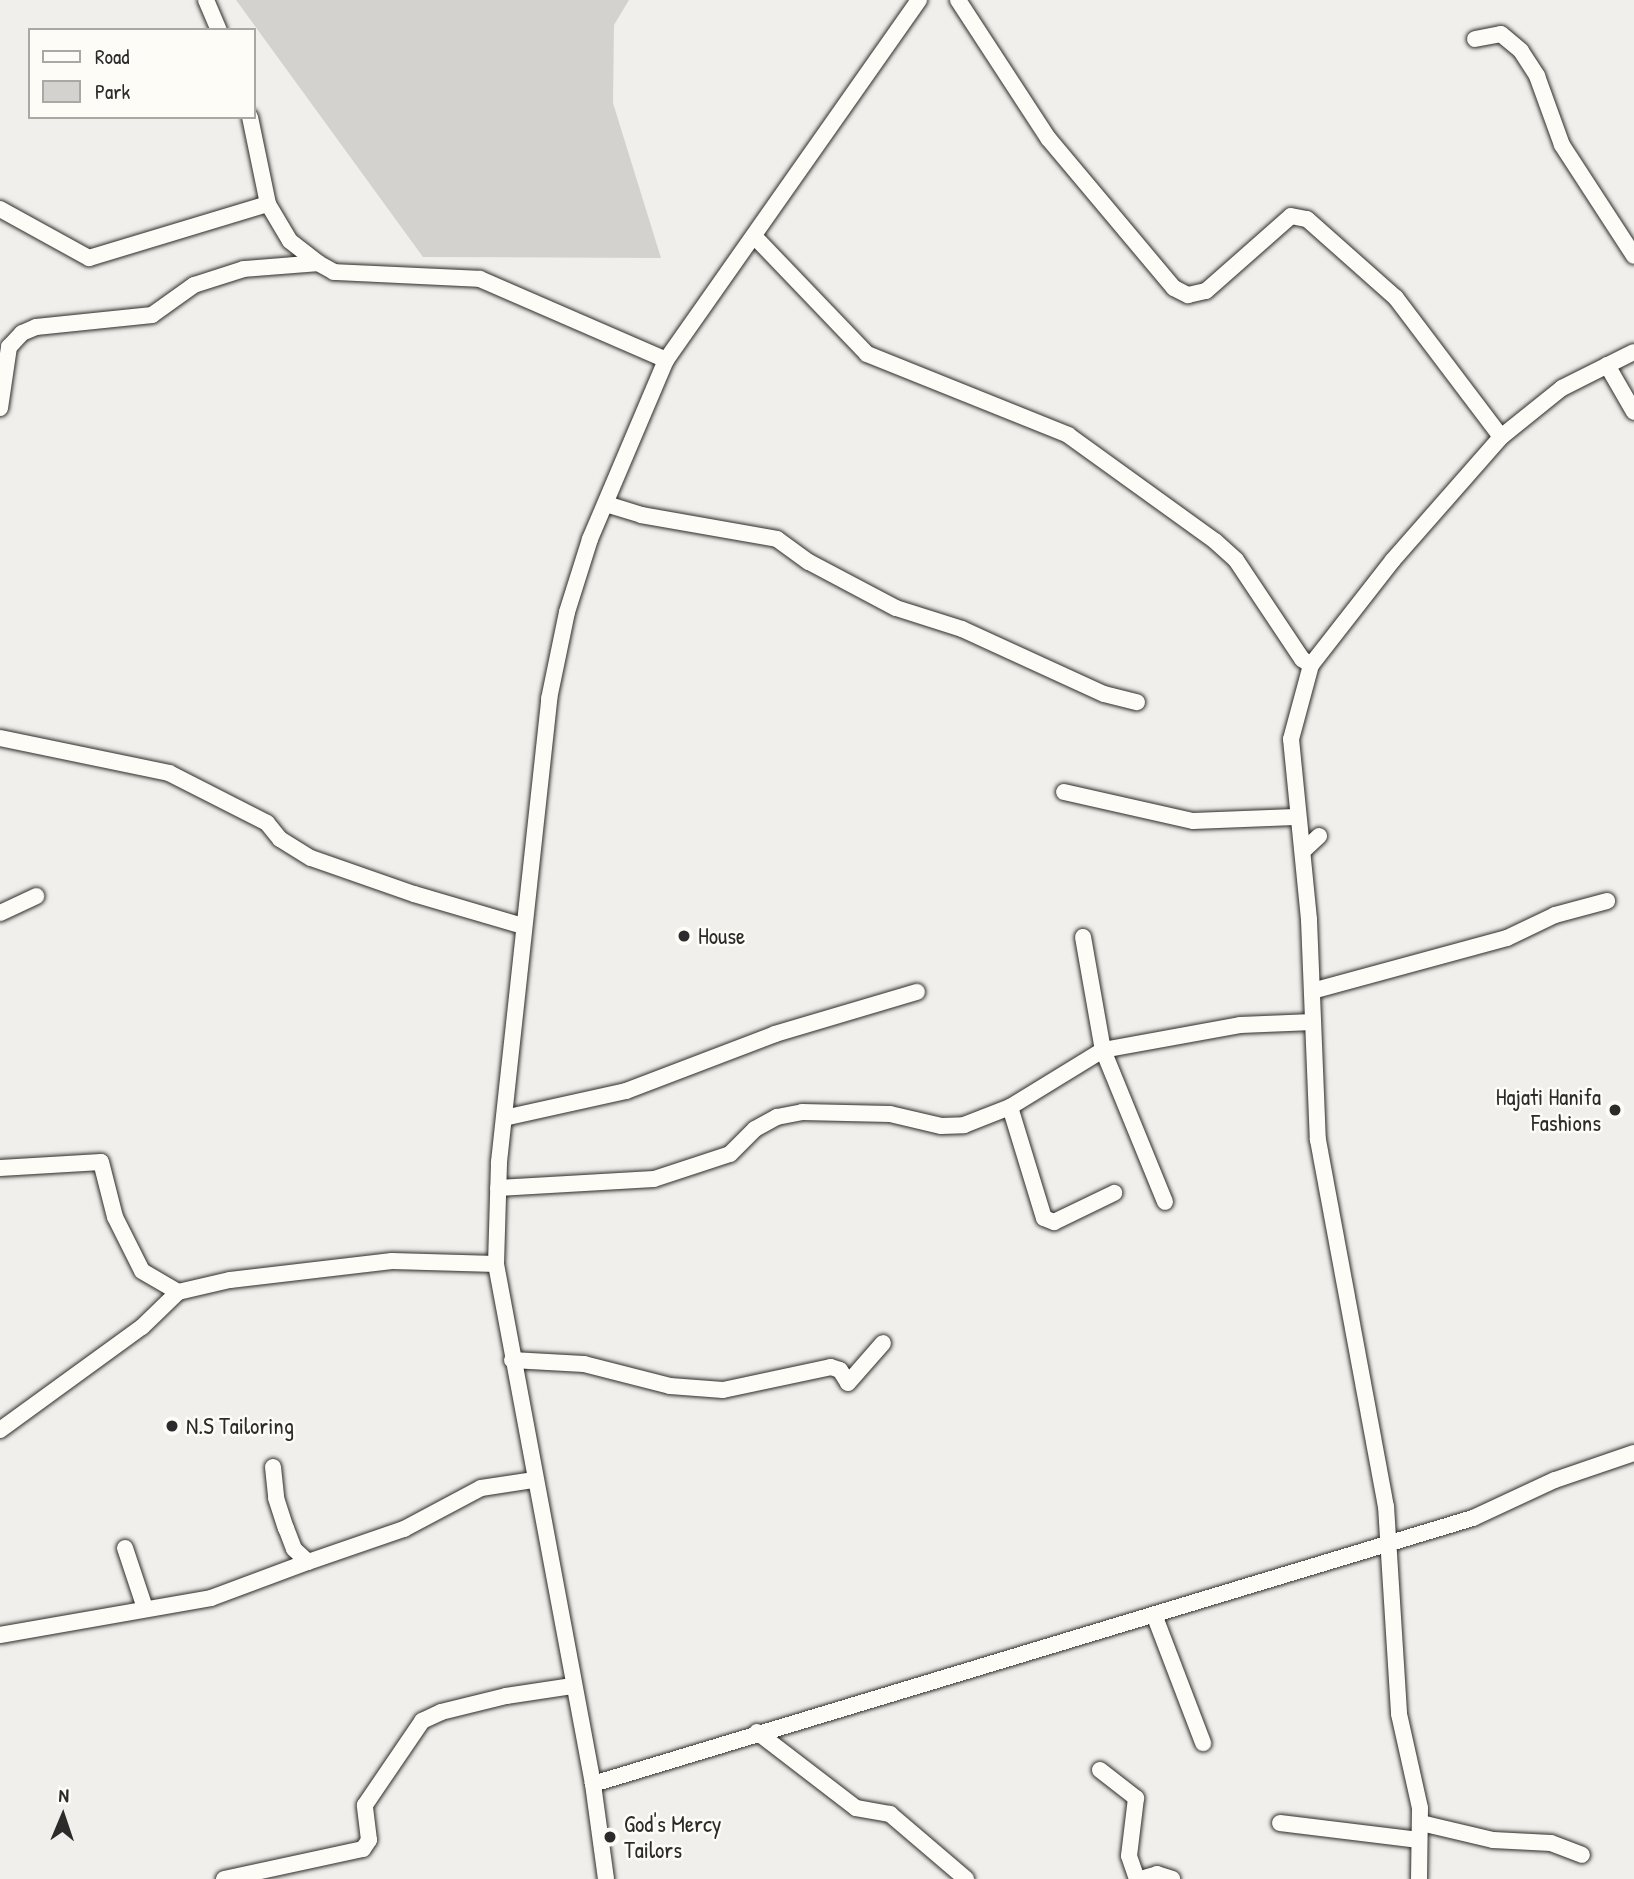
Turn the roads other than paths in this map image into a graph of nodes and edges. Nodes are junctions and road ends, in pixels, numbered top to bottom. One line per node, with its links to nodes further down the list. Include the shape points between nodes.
1 (206, 0): 4 (street)
2 (919, 0): 9 (street)
3 (958, 0): 17 (street, via 1048,138 1174,288 1188,295 1206,291 1291,216 1307,219 1396,298)
4 (218, 28)
5 (1475, 39): 10 (street, via 1501,34 1521,51 1537,76 1562,145)
6 (250, 119): 7 (street)
7 (268, 204): 8 (street, via 89,258); 11 (street, via 290,241)
8 (0, 209)
9 (754, 236): 13 (street); 19 (street, via 867,354 1068,435 1215,541 1236,560 1302,659)
10 (1634, 256)
11 (318, 263): 13 (street, via 334,272 480,279); 15 (street, via 244,269 194,285 152,315 29,330 9,347)
12 (1634, 352): 14 (street)
13 (666, 360): 18 (street)
14 (1607, 365): 16 (street); 17 (street, via 1562,388)
15 (0, 408)
16 (1634, 412)
17 (1501, 436): 19 (street, via 1392,560)
18 (606, 504): 20 (street, via 641,515 776,538 809,562 897,608 962,629 1104,694); 29 (street, via 567,612 549,699)
19 (1311, 665): 23 (street, via 1290,739)
20 (1137, 702)
21 (0, 738): 29 (street, via 169,773 267,823 280,839 311,858)
22 (1064, 792): 23 (street, via 1193,821)
23 (1295, 817): 25 (street)
24 (1319, 835): 25 (street)
25 (1303, 851): 31 (street)
26 (36, 897): 28 (street)
27 (1607, 901): 31 (street, via 1555,915 1507,937)
28 (0, 913)
29 (523, 926): 36 (street)
30 (1083, 937): 34 (street)
31 (1312, 990): 33 (street)
32 (917, 992): 36 (street, via 775,1034 626,1091)
33 (1313, 1022): 34 (street, via 1240,1026); 49 (street, via 1323,1182 1351,1304 1386,1506)
34 (1103, 1050): 35 (street); 40 (street)
35 (1010, 1107): 38 (street, via 964,1125 941,1126 890,1114 802,1112 776,1117 755,1129 730,1154 653,1179); 39 (street, via 1044,1218 1054,1222)
36 (504, 1118): 38 (street)
37 (0, 1168): 42 (street, via 101,1162 115,1217 142,1271)
38 (498, 1188): 41 (street)
39 (1114, 1193)
40 (1165, 1202)
41 (496, 1264): 42 (street, via 392,1261 230,1280); 44 (street)
42 (178, 1292): 45 (street, via 142,1327)
43 (883, 1343): 44 (street, via 848,1383 840,1370 831,1367 723,1390 670,1386 584,1364)
44 (512, 1360): 48 (street)
45 (0, 1430)
46 (1634, 1453): 49 (street, via 1555,1480 1474,1518)
47 (273, 1467): 51 (street, via 276,1498 286,1528 294,1549)
48 (534, 1480): 51 (street, via 481,1488 404,1529); 55 (street)
49 (1387, 1542): 53 (street); 61 (street, via 1399,1713)
50 (125, 1548): 52 (street)
51 (308, 1562): 52 (street, via 211,1598)
52 (145, 1608): 54 (street)
53 (1155, 1617): 56 (street, via 1050,1642); 57 (street)
54 (0, 1635)
55 (572, 1686): 59 (street); 63 (street, via 506,1696 422,1721 365,1805 369,1840 363,1849)
56 (758, 1732): 59 (street); 65 (street, via 856,1808 890,1814)
57 (1203, 1743)
58 (1100, 1770): 66 (street, via 1136,1798 1129,1856)
59 (593, 1783): 64 (street)
60 (1280, 1823): 61 (street)
61 (1420, 1832): 62 (street, via 1551,1843); 68 (street)
62 (1582, 1855)
63 (224, 1879)
64 (606, 1879)
65 (966, 1879)
66 (1139, 1879): 67 (street, via 1157,1874)
67 (1172, 1879)
68 (1419, 1879)

